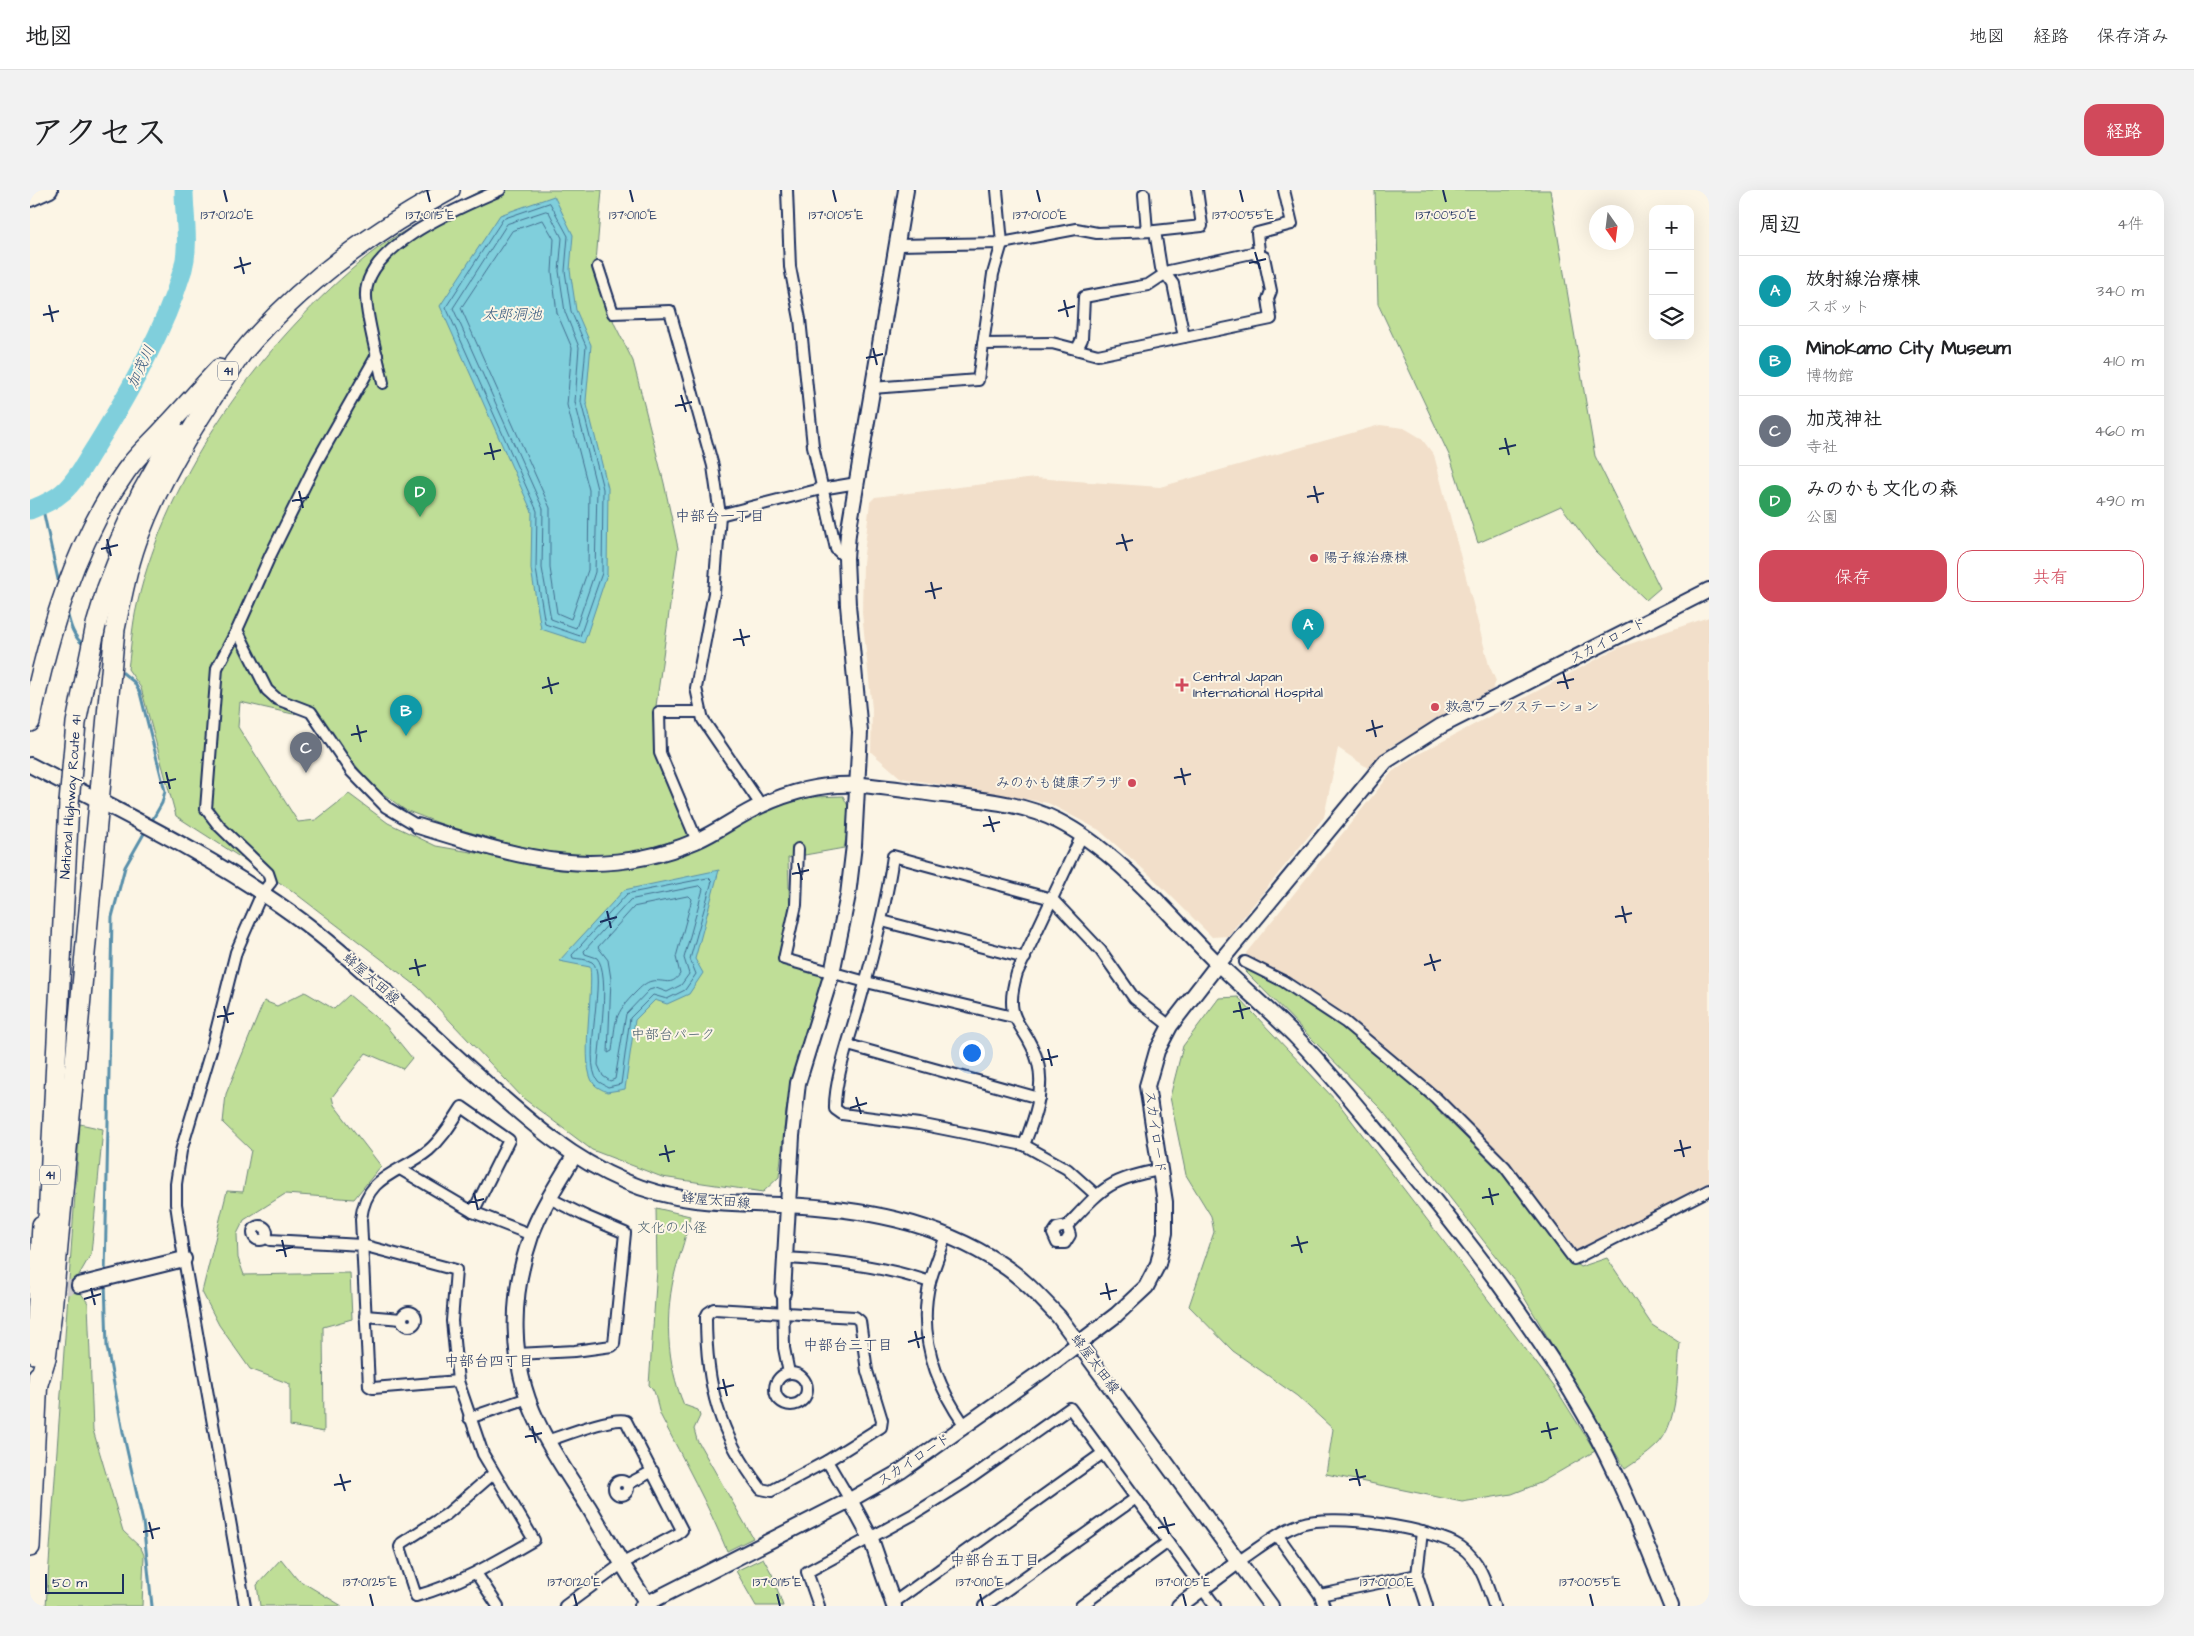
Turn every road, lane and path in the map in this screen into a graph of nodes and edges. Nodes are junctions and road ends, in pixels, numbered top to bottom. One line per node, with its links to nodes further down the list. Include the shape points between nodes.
1 (50, 190): 11 (street)
2 (430, 190): 23 (highway, National Highway Route 41 / 41, via 332,256 255,328)
3 (450, 190): 21 (highway, National Highway Route 41 / 41, via 377,232 336,263 294,299)
4 (500, 190): 22 (street, via 412,235 383,257 374,269 366,296)
5 (787, 190): 27 (street, via 790,267 800,319 813,446)
6 (906, 190): 14 (street)
7 (997, 190): 13 (street)
8 (1197, 190): 12 (street, via 1202,226)
9 (1284, 190): 15 (street, via 1292,224 1257,233)
10 (1144, 194): 12 (street)
11 (30, 200)
12 (1151, 231): 13 (street, via 1096,233 1076,229); 17 (street)
13 (1002, 243): 14 (street); 19 (street, via 993,274)
14 (898, 245): 25 (street)
15 (1257, 254): 17 (street, via 1169,271); 18 (street, via 1264,257 1271,291 1268,300 1271,319)
16 (598, 267): 28 (street, via 613,313 670,311 713,466)
17 (1164, 275): 18 (street, via 1173,284); 20 (street, via 1148,285 1084,297 1082,339)
18 (1184, 337): 20 (street, via 1098,355)
19 (983, 344): 20 (street, via 1052,342); 25 (street, via 978,380)
20 (1077, 349)
21 (241, 354): 31 (highway, National Highway Route 41 / 41, via 200,406 158,474); 37 (highway, 41, via 180,450 140,533 123,594 113,648)
22 (377, 356): 24 (street); 32 (street, via 317,461)
23 (218, 369): 31 (highway, National Highway Route 41 / 41, via 168,445 141,494 111,561); 34 (highway, 41, via 127,470 96,522 74,568 56,618)
24 (383, 383)
25 (872, 388): 26 (street)
26 (857, 484): 27 (street); 29 (street)
27 (821, 489): 28 (street); 29 (street, via 836,549)
28 (720, 515): 33 (street, via 714,593 696,688)
29 (846, 558): 36 (street, via 860,732)
30 (1709, 590): 49 (street, スカイロード, via 1441,726 1386,761)
31 (93, 624): 38 (highway, National Highway Route 41 / 41, bridge)
32 (238, 630): 40 (street, via 267,690 276,699 311,712 351,771 386,807); 44 (street, via 217,668 206,809 268,873 270,882)
33 (701, 712): 39 (street, via 713,738); 42 (street, via 659,712 660,753)
34 (30, 722)
35 (30, 765): 37 (street, 蜂屋太田線)
36 (856, 785): 39 (street, via 819,787); 41 (street, via 1021,808 1039,812); 50 (street, via 848,894)
37 (98, 800): 44 (street, 蜂屋太田線, via 153,828); 82 (highway, 41, via 52,1311 46,1358)
38 (66, 802): 82 (highway, National Highway Route 41 / 41, via 45,1281); 87 (highway, National Highway Route 41 / 41)
39 (761, 805): 42 (street)
40 (418, 826): 42 (street, via 494,849 584,865 658,855)
41 (1082, 835): 45 (street); 49 (street, via 1122,867)
42 (697, 840)
43 (798, 848): 50 (street, via 796,905 784,959)
44 (262, 893): 57 (street, 蜂屋太田線, via 356,966 538,1130); 71 (street, via 236,952 178,1166 176,1198)
45 (1052, 899): 46 (street, via 893,856); 47 (street); 53 (street, via 1101,952 1134,998)
46 (882, 921): 47 (street); 51 (street)
47 (1025, 958): 52 (street, via 1011,992)
48 (1245, 962): 60 (street, via 1283,981 1345,1022 1436,1098 1505,1167 1574,1259)
49 (1218, 964): 53 (street, スカイロード); 120 (street, via 1294,1035 1352,1100 1450,1218 1517,1309 1587,1418 1644,1536)
50 (832, 972): 51 (street); 63 (street, via 798,1083)
51 (866, 982): 52 (street); 54 (street)
52 (1013, 1017): 55 (street, via 1033,1048 1038,1063)
53 (1170, 1026): 59 (street, スカイロード, via 1157,1051 1147,1086)
54 (848, 1045): 55 (street); 56 (street, via 835,1099 835,1109 842,1114 919,1124)
55 (1039, 1098): 56 (street)
56 (1024, 1145): 61 (street, via 1067,1169)
57 (574, 1156): 62 (street); 63 (street, 蜂屋太田線, via 652,1192 693,1202)
58 (400, 1169): 64 (street); 64 (street, via 434,1145 462,1107 509,1140); 69 (street, via 375,1184 368,1194 362,1212)
59 (1160, 1170): 61 (street, via 1115,1181); 78 (street, スカイロード, via 1165,1233 1158,1264 1146,1287)
60 (1709, 1190)
61 (1096, 1195): 65 (street)
62 (549, 1198): 66 (street); 79 (street, via 625,1233 614,1344 575,1352)
63 (788, 1205): 67 (street, 蜂屋太田線, via 895,1218); 70 (street)
64 (473, 1212): 66 (street)
65 (1067, 1226)
66 (532, 1235): 79 (street, via 516,1302)
67 (946, 1236): 72 (street); 78 (street, 蜂屋太田線, via 1003,1264 1029,1286)
68 (266, 1237): 69 (street, via 270,1240)
69 (362, 1245): 76 (street); 81 (street, via 456,1270 452,1321)
70 (784, 1258): 72 (street, via 863,1266); 74 (street)
71 (184, 1259): 73 (street); 108 (street)
72 (930, 1282): 85 (street, via 926,1319 928,1349 941,1387)
73 (79, 1285)
74 (783, 1293): 75 (street)
75 (782, 1314): 80 (street); 89 (street, via 850,1316 860,1321 867,1371 882,1424); 89 (street, via 714,1309 708,1313 708,1368 718,1414 748,1472 766,1491)
76 (365, 1316): 77 (street); 81 (street, via 371,1388)
77 (402, 1319)
78 (1080, 1343): 85 (street, スカイロード); 100 (street, 蜂屋太田線)
79 (517, 1354): 83 (street)
80 (789, 1373)
81 (458, 1381): 84 (street)
82 (37, 1387): 99 (highway, National Highway Route 41 / 41)
83 (528, 1398): 84 (street); 86 (street)
84 (469, 1418): 91 (street)
85 (966, 1426): 94 (street, スカイロード, via 901,1471)
86 (547, 1441): 90 (street, via 588,1427 623,1420); 101 (street)
87 (30, 1446)
88 (1102, 1453): 93 (street); 97 (street, via 1070,1408 965,1482); 107 (street)
89 (827, 1461): 94 (street)
90 (653, 1471): 92 (street); 101 (street, via 682,1530)
91 (493, 1474): 102 (street, via 534,1540); 102 (street, via 447,1514 400,1547 416,1596)
92 (628, 1484)
93 (1136, 1498): 98 (street); 112 (street)
94 (850, 1500): 97 (street); 106 (street, スカイロード)
95 (1422, 1532): 96 (street, via 1321,1519 1302,1523); 103 (street); 119 (street, via 1442,1537 1462,1548 1474,1560)
96 (1278, 1536): 100 (street); 105 (street)
97 (871, 1539): 107 (street); 111 (street, via 807,1572)
98 (1168, 1542): 104 (street); 113 (street)
99 (30, 1547)
100 (1239, 1561): 104 (street); 116 (street, 蜂屋太田線)
101 (623, 1563): 106 (street); 110 (street)
102 (476, 1573): 109 (street)
103 (1417, 1575): 105 (street); 118 (street)
104 (1203, 1588): 114 (street); 115 (street)
105 (1320, 1595): 117 (street)
106 (646, 1605)
107 (894, 1605)
108 (245, 1606)
109 (498, 1606)
110 (565, 1606)
111 (819, 1606)
112 (984, 1606)
113 (1081, 1606)
114 (1178, 1606)
115 (1215, 1606)
116 (1271, 1606)
117 (1324, 1606)
118 (1427, 1606)
119 (1494, 1606)
120 (1671, 1606)

